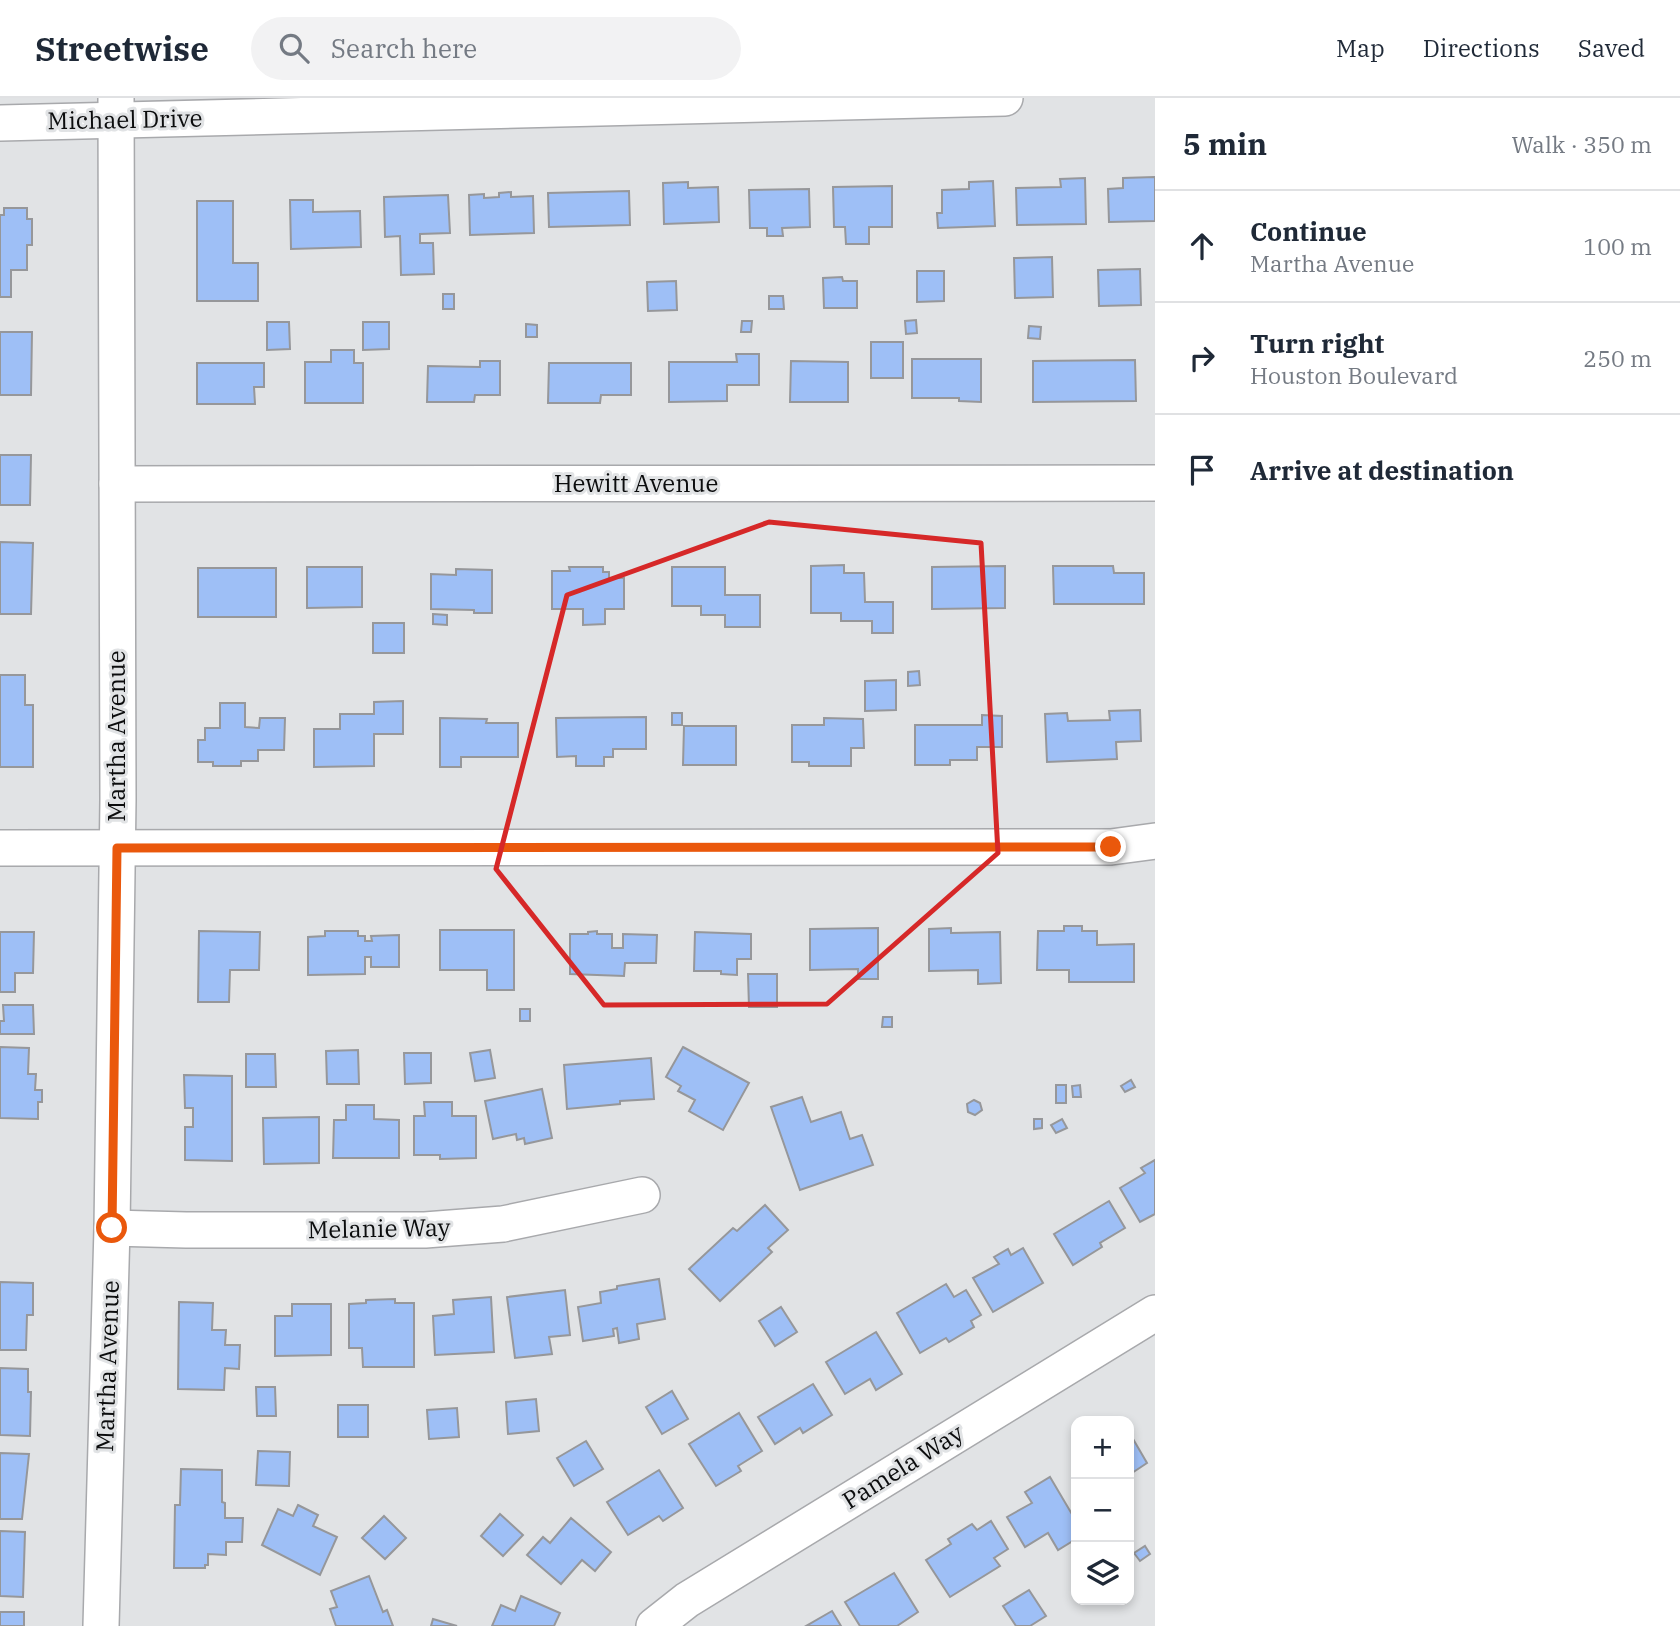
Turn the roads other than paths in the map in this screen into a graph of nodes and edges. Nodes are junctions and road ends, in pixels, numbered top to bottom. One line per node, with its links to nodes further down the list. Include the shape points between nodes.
1 (1005, 98): 2 (street, Michael Drive)
2 (952, 99): 3 (street, Michael Drive, via 164,120)
3 (116, 108): 4 (street, Michael Drive); 6 (street, Martha Avenue)
4 (0, 123)
5 (1155, 483): 6 (street, Hewitt Avenue)
6 (117, 484): 9 (street, Martha Avenue)
7 (1155, 841): 9 (street, via 1111,847)
8 (0, 848): 9 (street)
9 (117, 848): 11 (street, Martha Avenue)
10 (642, 1195): 11 (street, Melanie Way, via 503,1224 425,1230)
11 (112, 1228): 13 (street, Martha Avenue)
12 (1155, 1313): 14 (street, Pamela Way, via 687,1600)
13 (100, 1626)
14 (654, 1626)

